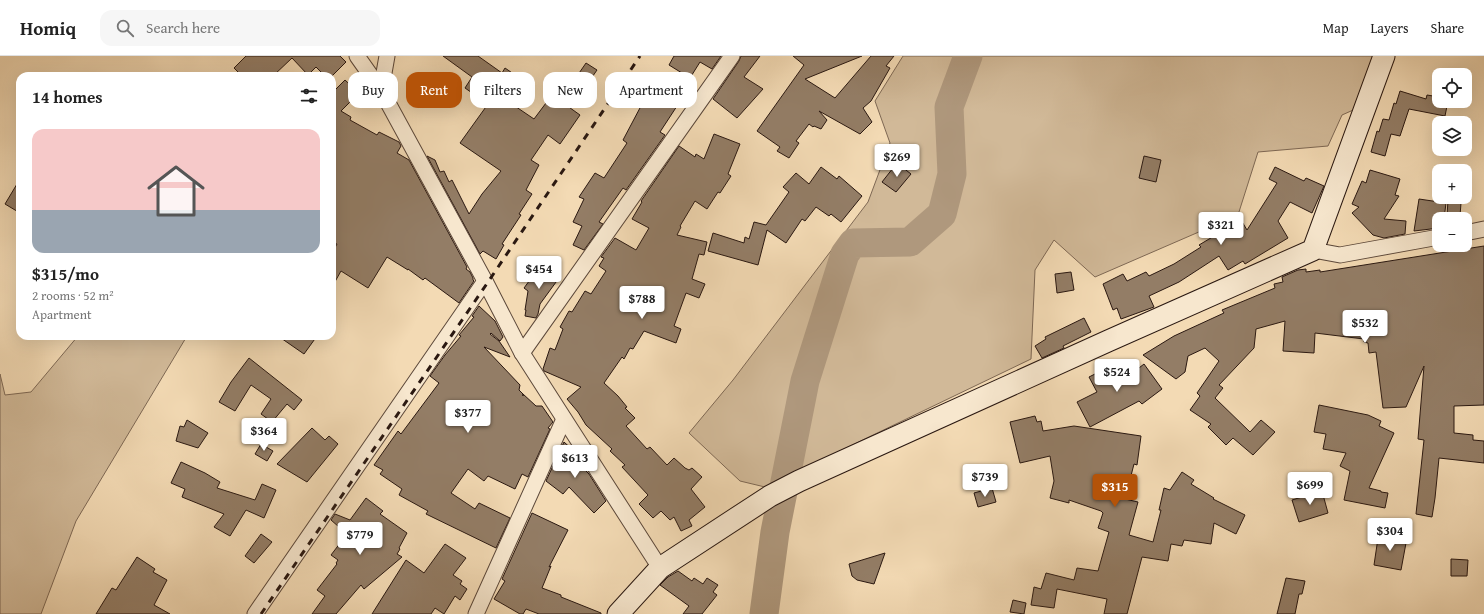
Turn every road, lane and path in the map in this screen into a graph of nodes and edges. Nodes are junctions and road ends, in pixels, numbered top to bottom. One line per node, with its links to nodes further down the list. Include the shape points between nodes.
1 (357, 56): 5 (street)
2 (387, 56): 6 (street)
3 (732, 56): 13 (street)
4 (1384, 56): 11 (main road)
5 (368, 72)
6 (384, 72)
7 (391, 108): 12 (street)
8 (1484, 230): 9 (street)
9 (1472, 232)
10 (1432, 238): 11 (street, via 1340,255)
11 (1313, 250): 15 (main road, via 798,481 770,496)
12 (485, 281): 13 (street); 16 (street)
13 (522, 353): 14 (street)
14 (564, 419): 15 (street); 17 (street)
15 (660, 568): 18 (main road)
16 (255, 614)
17 (476, 614)
18 (618, 614)

